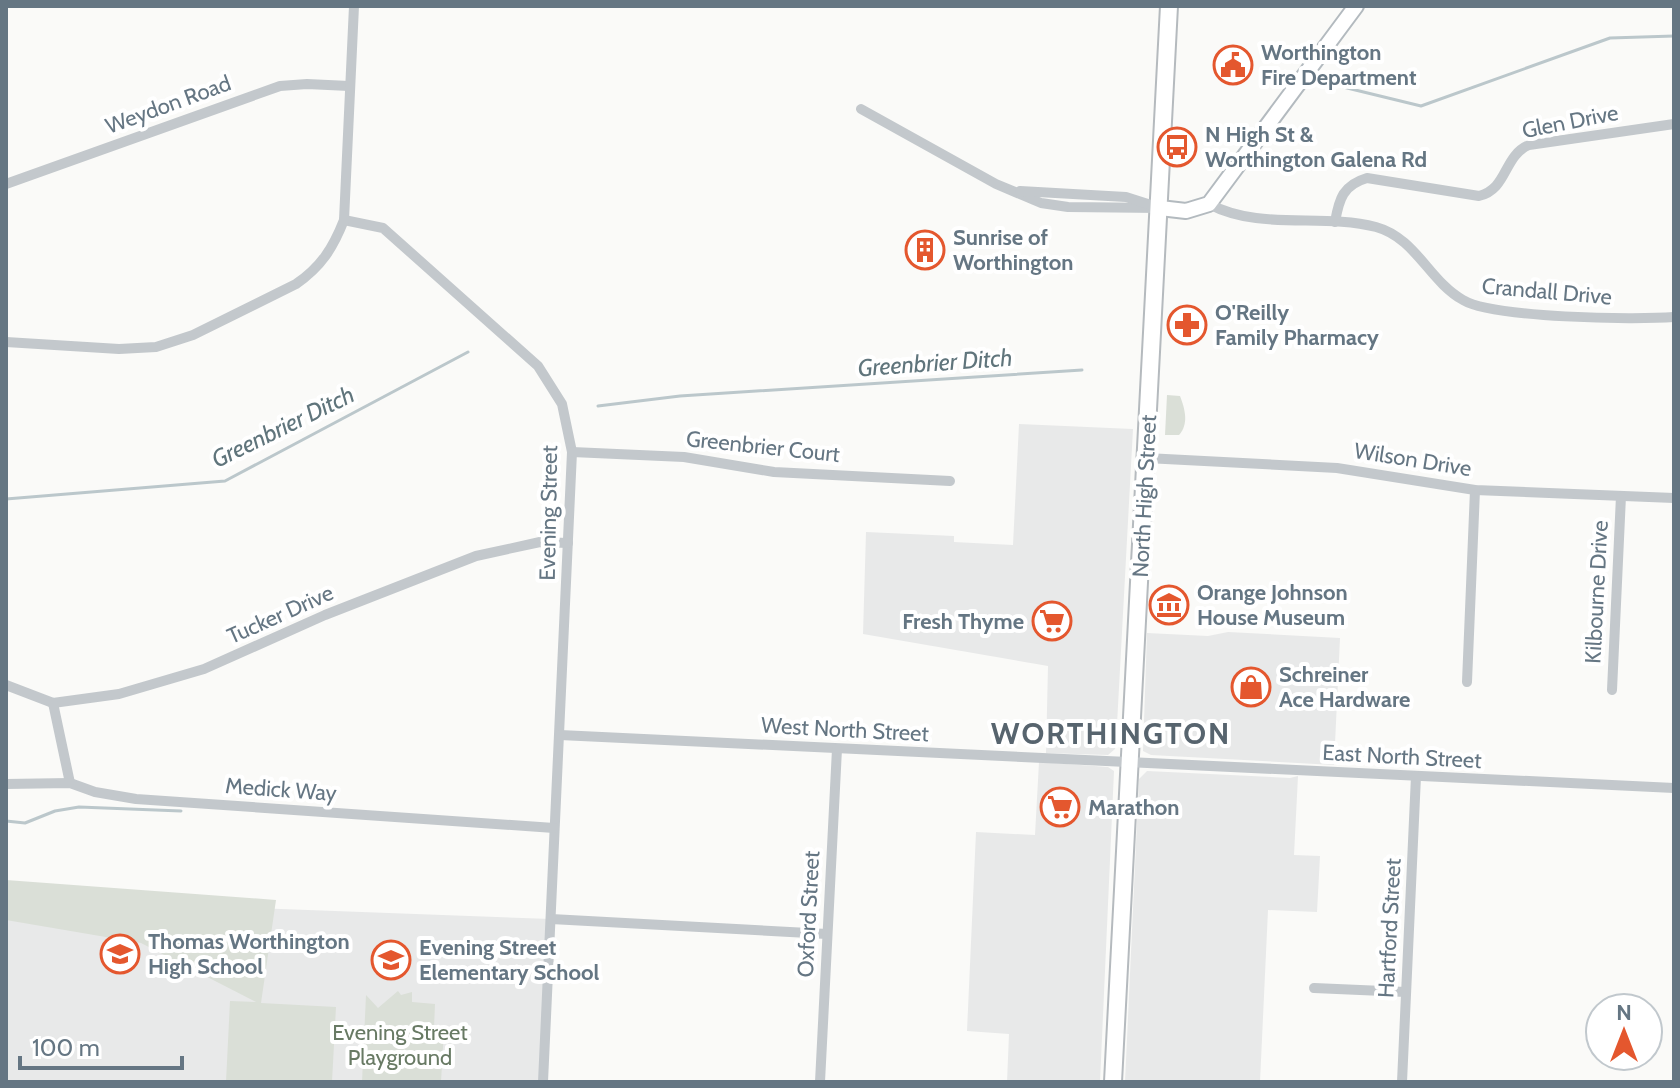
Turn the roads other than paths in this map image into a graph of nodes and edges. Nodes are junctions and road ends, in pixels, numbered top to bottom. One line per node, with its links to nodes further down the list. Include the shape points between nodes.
1 (354, 6): 4 (street)
2 (1169, 6): 9 (main road, North High Street)
3 (1356, 6): 8 (street)
4 (349, 86): 7 (street, Weydon Road, via 280,86); 10 (street)
5 (861, 109): 9 (street, via 1041,203)
6 (1674, 124): 11 (street, Glen Drive, via 1529,145 1513,154 1495,189 1479,196 1367,178 1344,191)
7 (6, 184)
8 (1209, 204): 9 (street, via 1186,211); 11 (street, Crandall Drive, via 1246,217)
9 (1160, 208): 15 (main road, North High Street)
10 (344, 220): 13 (street, via 335,243 312,273 177,343 136,350); 14 (street, Evening Street, via 383,228 538,366 562,404)
11 (1335, 222): 12 (street, Crandall Drive, via 1397,235 1444,288 1478,306)
12 (1674, 317)
13 (6, 342)
14 (572, 452): 16 (street, Greenbrier Court, via 684,457 774,472); 20 (street, Evening Street)
15 (1146, 458): 17 (street, Wilson Drive, via 1337,468); 27 (main road, North High Street)
16 (950, 481)
17 (1475, 490): 18 (street, Wilson Drive); 21 (street)
18 (1621, 496): 19 (street, Wilson Drive); 23 (street, Kilbourne Drive)
19 (1674, 498)
20 (568, 543): 24 (street, Tucker Drive, via 540,542 476,556 204,669 119,694); 25 (street, Evening Street)
21 (1467, 682)
22 (6, 685): 24 (street, Tucker Drive)
23 (1612, 690)
24 (53, 703): 29 (street)
25 (560, 735): 26 (street, West North Street); 32 (street, Evening Street)
26 (837, 749): 27 (street, West North Street); 34 (street, Oxford Street)
27 (1129, 763): 28 (street, East North Street); 39 (main road, North High Street)
28 (1416, 776): 31 (street, East North Street); 36 (street, Hartford Street)
29 (70, 783): 30 (street, Medick Way); 32 (street, Medick Way, via 136,799)
30 (6, 784)
31 (1674, 788)
32 (554, 828): 33 (street, Evening Street)
33 (551, 919): 34 (street); 37 (street, Evening Street)
34 (827, 934): 38 (street, Oxford Street)
35 (1314, 988): 36 (street)
36 (1406, 992): 40 (street, Hartford Street)
37 (543, 1082)
38 (820, 1082)
39 (1113, 1082)
40 (1402, 1082)

